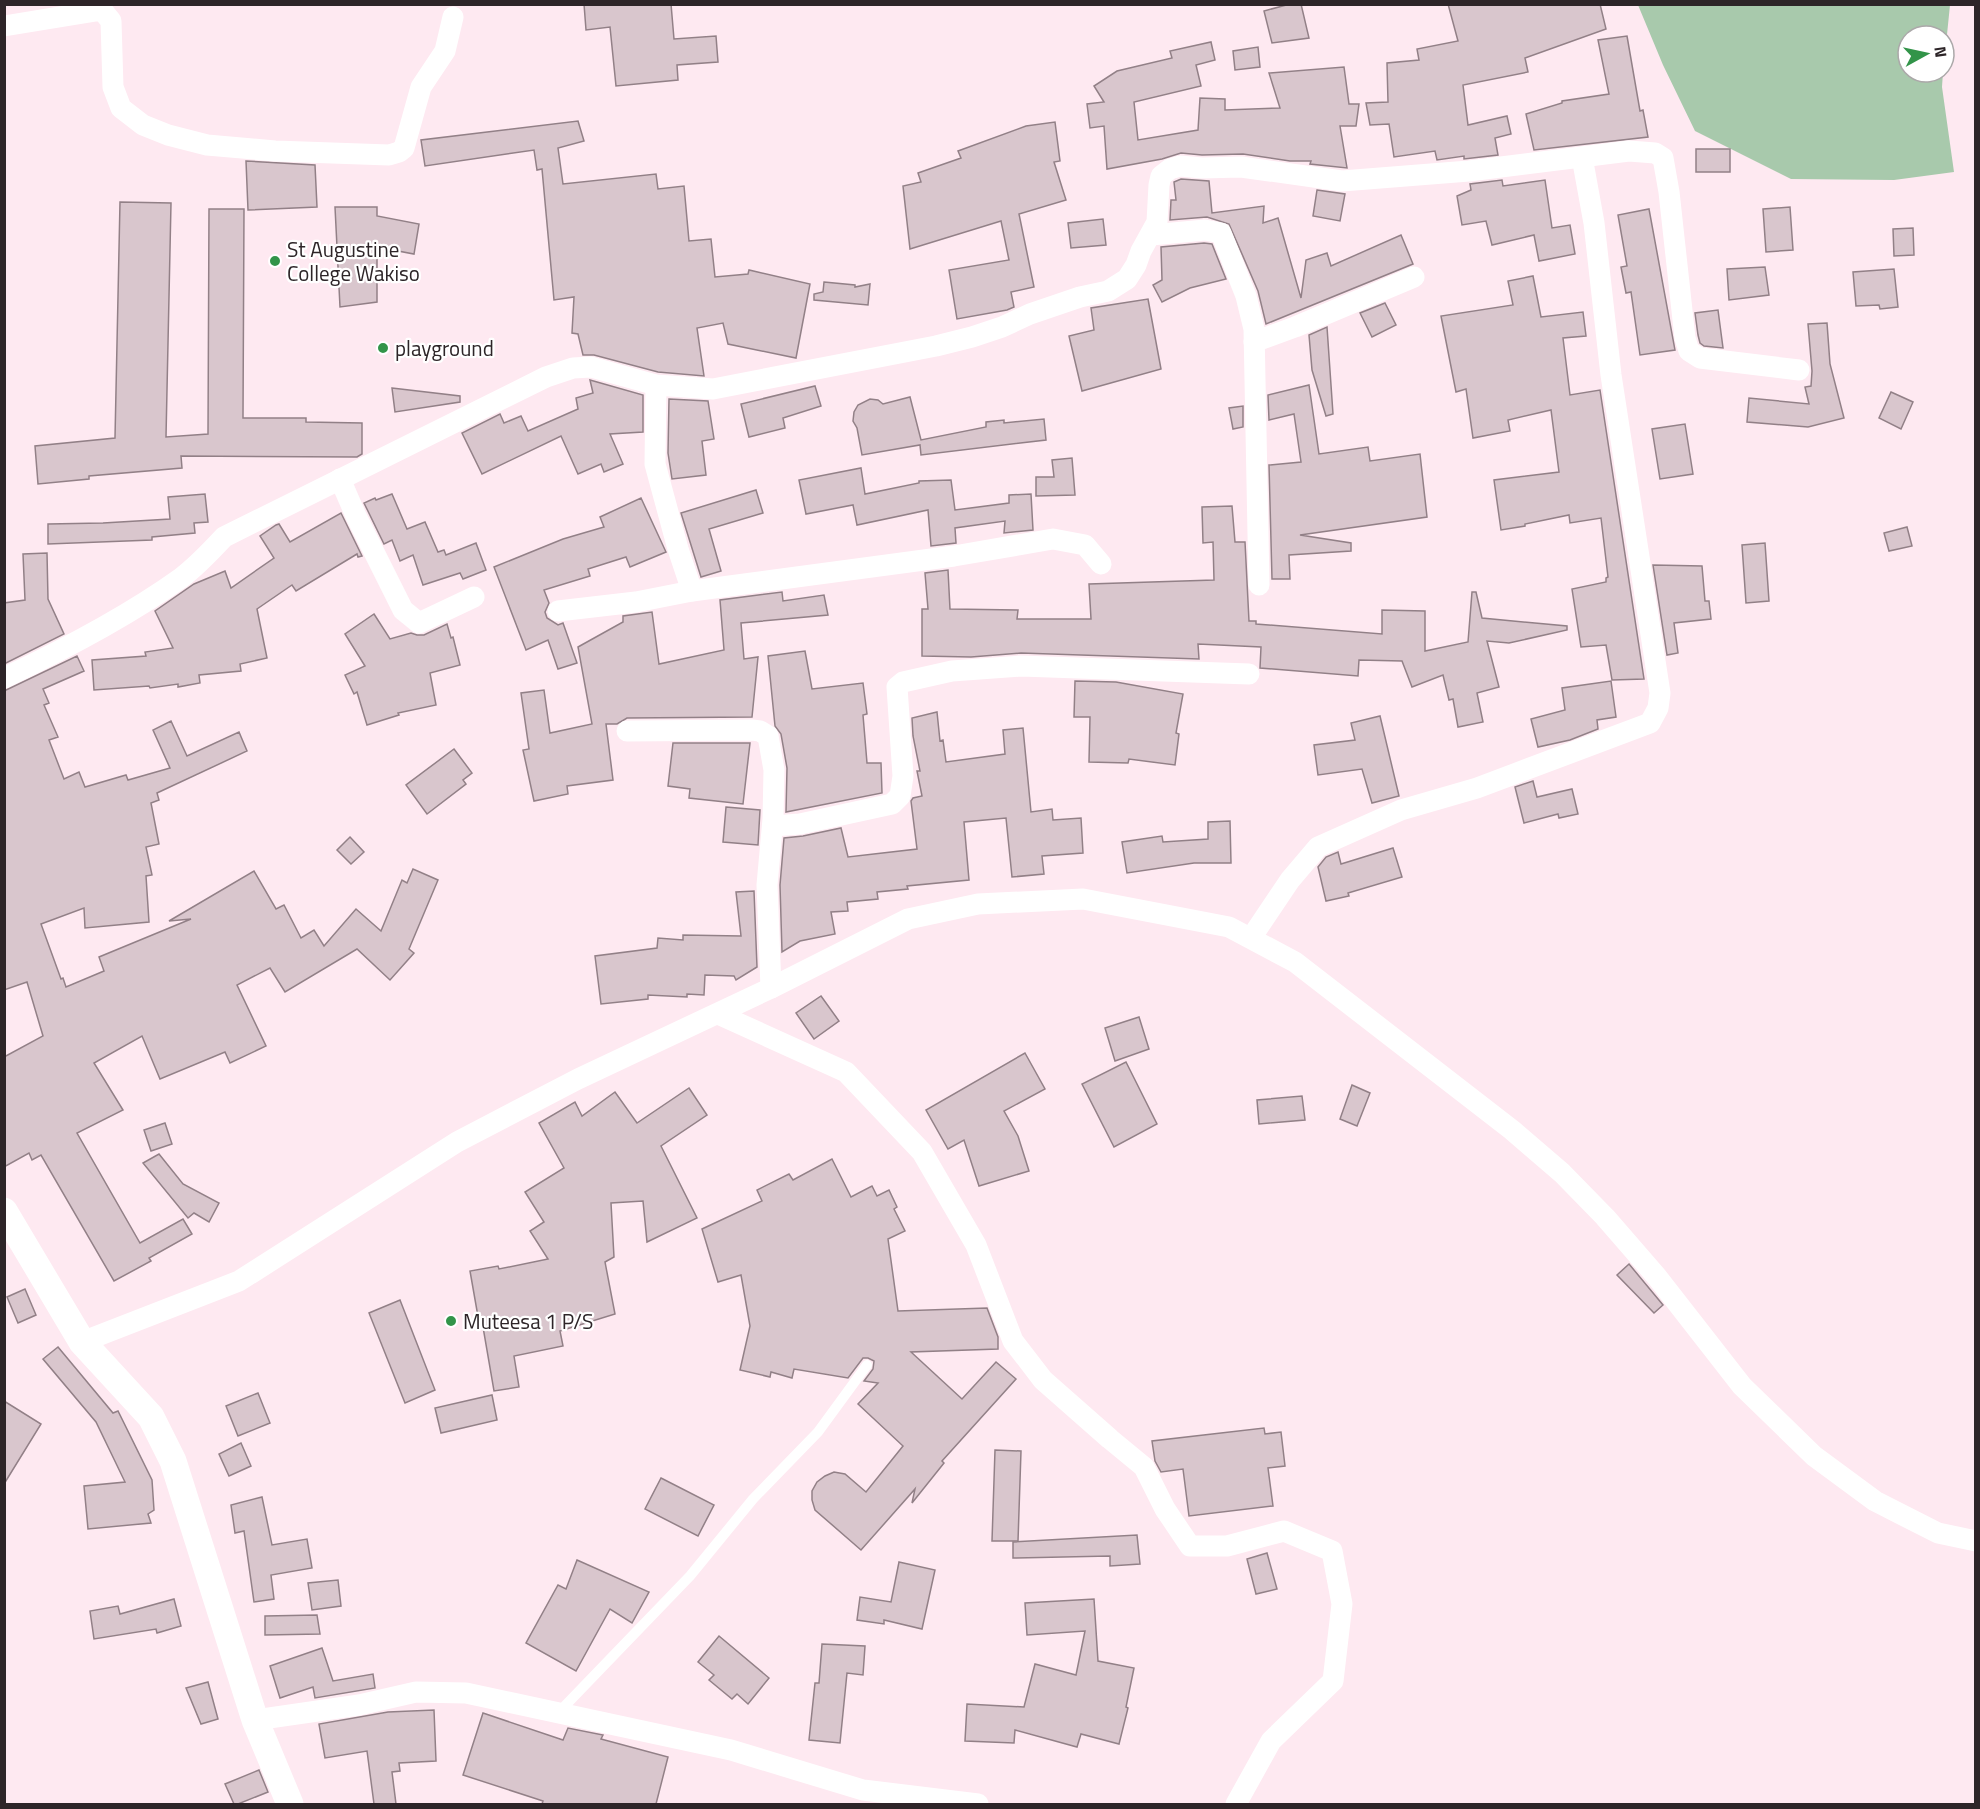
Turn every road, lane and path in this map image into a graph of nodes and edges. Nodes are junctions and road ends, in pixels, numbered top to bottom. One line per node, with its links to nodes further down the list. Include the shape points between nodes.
1 (453, 16): 2 (street, via 445,51 421,87 404,148 389,155 207,145 168,135 143,125 121,108 113,87 111,21 102,10)
2 (4, 26)
3 (1582, 157): 4 (street, via 1342,181 1241,167 1180,166 1161,176 1157,222); 7 (street, via 1629,151 1656,153 1663,158 1689,351 1700,358); 19 (street, via 1660,693 1658,708 1650,723 1477,788 1401,810 1318,847)
4 (1151, 235): 6 (street, via 1205,230 1221,233 1246,296); 8 (street, via 1127,279 1108,291 1050,307 972,337 713,389)
5 (1414, 277): 6 (street)
6 (1254, 342): 11 (street)
7 (1799, 370)
8 (656, 385): 9 (street, via 591,367 573,368 546,377); 12 (street, via 655,464)
9 (340, 479): 13 (street, via 403,610 419,623); 16 (street, via 225,537 182,577 142,603)
10 (1101, 564): 12 (street, via 1085,545 1053,539)
11 (1259, 585)
12 (692, 591): 14 (street)
13 (474, 597)
14 (558, 611)
15 (1249, 674): 18 (street, via 1021,666 952,671 903,682 897,687 903,776 900,796 892,804)
16 (4, 678)
17 (627, 731): 18 (street, via 760,730 768,736 774,770)
18 (773, 826): 20 (street, via 767,885)
19 (1251, 938): 20 (street, via 1229,927 1083,898 978,904 908,919); 25 (street, via 1295,962 1562,1173 1657,1277 1742,1386 1814,1456 1875,1501 1938,1533)
20 (771, 988): 21 (street)
21 (718, 1014): 23 (street, via 578,1079 457,1142 238,1281); 30 (street, via 846,1072 922,1152 976,1245 1013,1341 1043,1380 1144,1467 1190,1546 1227,1546 1284,1531 1332,1551 1342,1604 1333,1681 1271,1741)
22 (4, 1211): 23 (street)
23 (82, 1342): 27 (street, via 151,1417 172,1461)
24 (867, 1365): 26 (lane, via 818,1432 753,1499 690,1576)
25 (1976, 1541)
26 (558, 1713): 27 (street, via 466,1693 416,1692); 29 (street, via 731,1750 863,1790)
27 (255, 1719): 28 (street)
28 (290, 1804)
29 (978, 1804)
30 (1236, 1804)

